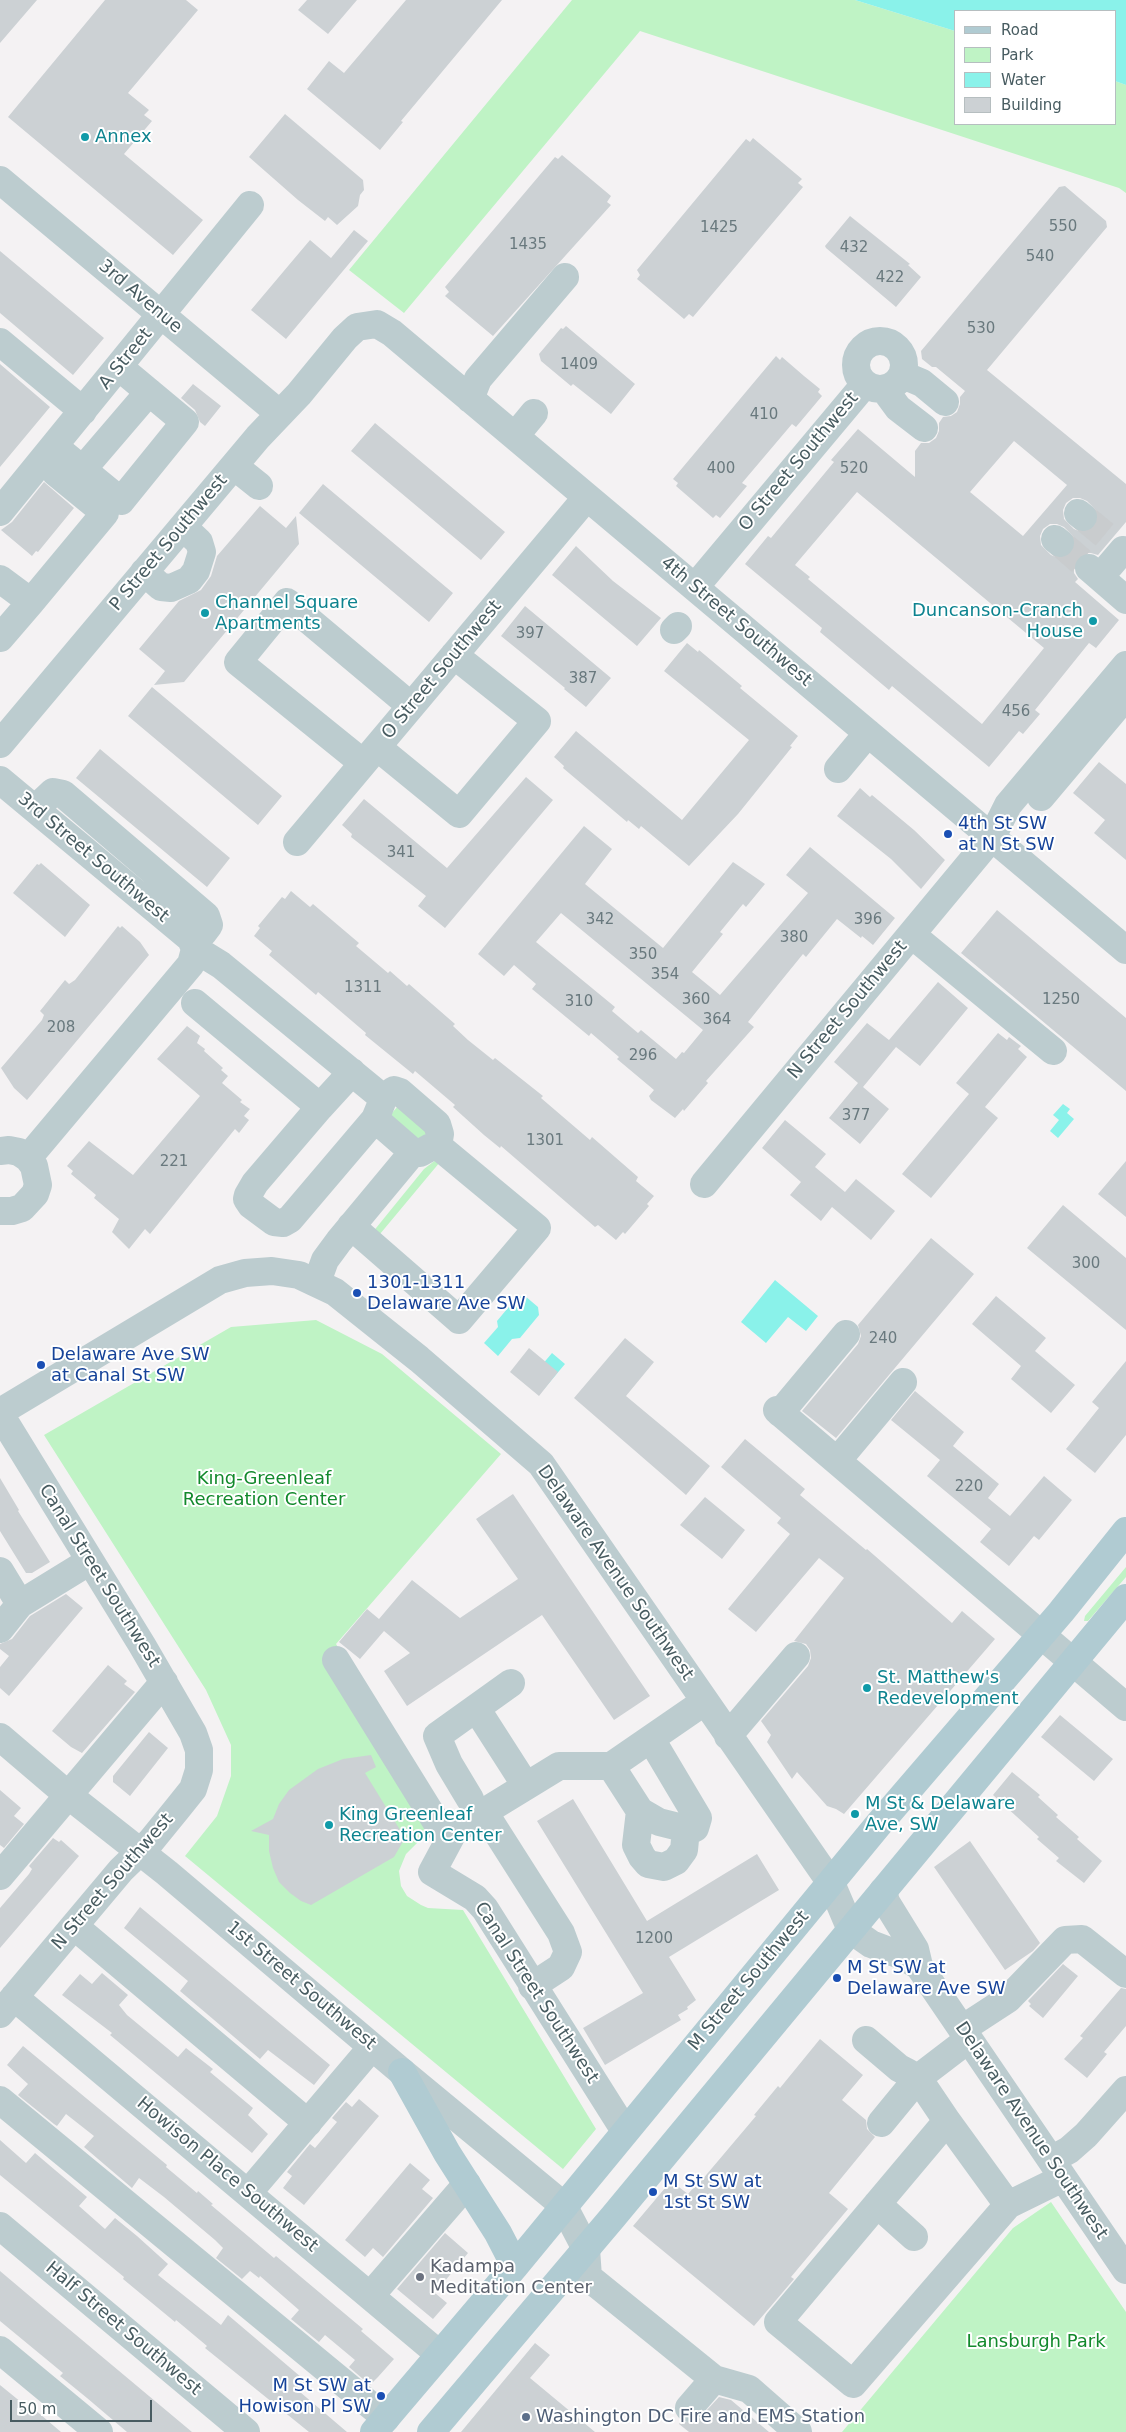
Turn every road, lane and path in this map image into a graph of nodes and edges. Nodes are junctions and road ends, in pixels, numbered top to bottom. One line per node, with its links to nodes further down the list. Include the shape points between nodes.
1 (0, 180): 4 (street, 3rd Avenue)
2 (250, 205): 4 (street, A Street)
3 (565, 277): 10 (street, via 478,379)
4 (162, 315): 7 (street, A Street); 14 (street, 3rd Avenue)
5 (0, 342): 12 (street)
6 (340, 344): 10 (street, 4th Street Southwest, via 357,328 381,325); 14 (street, P Street Southwest)
7 (119, 367): 9 (street); 12 (street, A Street)
8 (884, 382): 8 (street, O Street Southwest, via 905,367 901,351 880,328 865,345 848,356 857,373); 11 (street, via 922,383); 15 (street, via 898,408); 28 (street, O Street Southwest)
9 (149, 392): 19 (street); 19 (street, via 185,422 121,500)
10 (470, 399): 16 (street, 4th Street Southwest)
11 (945, 402)
12 (83, 411): 17 (street, A Street)
13 (534, 413): 16 (street)
14 (280, 414): 18 (street, P Street Southwest)
15 (924, 428)
16 (514, 436): 22 (street, 4th Street Southwest)
17 (54, 446): 19 (street); 23 (street, A Street)
18 (234, 466): 21 (street); 24 (street, P Street Southwest)
19 (83, 469)
20 (56, 473): 30 (street, via 105,513)
21 (260, 486)
22 (587, 497): 28 (street, 4th Street Southwest); 32 (street, O Street Southwest)
23 (0, 512)
24 (182, 527): 26 (street, P Street Southwest); 26 (street, via 200,542 202,552 196,571 189,580 171,588 161,587)
25 (1120, 548): 29 (street, via 1094,572)
26 (144, 572): 37 (street, P Street Southwest)
27 (0, 579): 30 (street)
28 (695, 587): 36 (street, 4th Street Southwest)
29 (1126, 600)
30 (31, 602): 31 (street)
31 (0, 638)
32 (454, 655): 35 (street, O Street Southwest); 38 (street, via 537,721 459,814)
33 (1126, 665): 41 (street, N Street Southwest, via 1008,805)
34 (1126, 696): 41 (street, N Street Southwest, via 1023,818)
35 (411, 706): 38 (street, O Street Southwest); 38 (street, via 287,602 238,662)
36 (868, 733): 39 (street); 41 (street, 4th Street Southwest)
37 (0, 744)
38 (370, 755): 42 (street, O Street Southwest)
39 (838, 769)
40 (0, 780): 44 (street, 3rd Street Southwest)
41 (992, 837): 43 (street, N Street Southwest); 45 (street, 4th Street Southwest)
42 (298, 842)
43 (912, 935): 47 (street); 54 (street, N Street Southwest)
44 (191, 941): 48 (street, 3rd Street Southwest); 53 (street, via 194,956 190,964)
45 (1126, 950)
46 (195, 1003): 49 (street)
47 (1053, 1051)
48 (352, 1072): 49 (street); 50 (street, 3rd Street Southwest)
49 (320, 1107): 50 (street, via 248,1195 251,1205 274,1222 290,1219)
50 (379, 1109): 51 (street, 3rd Street Southwest); 51 (street, via 394,1090 437,1124 440,1134)
51 (425, 1149): 56 (street); 56 (street, 3rd Street Southwest, via 537,1228 459,1320)
52 (0, 1151): 53 (street, via 19,1152)
53 (28, 1158): 55 (street, via 38,1175 35,1194 22,1208 12,1212)
54 (704, 1184)
55 (0, 1211)
56 (351, 1226): 57 (street, via 325,1260)
57 (316, 1282): 60 (street, Delaware Avenue Southwest, via 272,1271 220,1280); 73 (street, Delaware Avenue Southwest, via 348,1301 540,1464)
58 (846, 1334): 61 (street, via 778,1411)
59 (903, 1382): 61 (street)
60 (0, 1413): 63 (street, Canal Street Southwest)
61 (838, 1461): 67 (street)
62 (1126, 1531): 67 (main road, M Street Southwest)
63 (90, 1561): 66 (street); 71 (street, Canal Street Southwest)
64 (0, 1571): 66 (street)
65 (1126, 1598): 70 (main road)
66 (7, 1617)
67 (1041, 1635): 70 (street); 89 (main road, M Street Southwest)
68 (796, 1656): 76 (street)
69 (336, 1660): 86 (street)
70 (1072, 1662): 74 (street); 90 (main road)
71 (164, 1682): 78 (street, Canal Street Southwest); 82 (street)
72 (511, 1683): 75 (street)
73 (704, 1702): 76 (street, Delaware Avenue Southwest); 79 (street)
74 (1126, 1707)
75 (476, 1708): 81 (street); 83 (street, via 437,1736 449,1764)
76 (728, 1736): 89 (street, Delaware Avenue Southwest)
77 (0, 1737): 82 (street, 1st Street Southwest)
78 (196, 1739): 87 (street, N Street Southwest, via 199,1770 193,1789)
79 (651, 1739): 80 (street); 85 (street, via 698,1818 695,1828)
80 (611, 1766): 81 (street, via 558,1766); 84 (street)
81 (526, 1786): 83 (street)
82 (68, 1795): 87 (street, 1st Street Southwest); 88 (street)
83 (477, 1806): 86 (street); 95 (street, via 561,1933 568,1952 561,1967)
84 (640, 1811): 85 (street, via 659,1822); 85 (street, via 636,1845 648,1864 664,1867 676,1861 684,1850)
85 (686, 1829)
86 (448, 1841): 95 (street, Canal Street Southwest, via 432,1872 475,1898 485,1909)
87 (139, 1852): 91 (street, N Street Southwest); 99 (street, 1st Street Southwest)
88 (0, 1876)
89 (831, 1883): 92 (street, Delaware Avenue Southwest); 107 (main road, M Street Southwest)
90 (883, 1891): 92 (main road); 93 (street, Delaware Avenue Southwest, via 886,1902 915,1949)
91 (74, 1926): 96 (street, N Street Southwest); 105 (street)
92 (851, 1930): 93 (street, Delaware Avenue Southwest, via 871,1944); 116 (main road)
93 (920, 1966): 97 (street, Delaware Avenue Southwest)
94 (1126, 1974): 97 (street, via 1082,1939 1065,1940 1008,1999)
95 (532, 1986): 107 (street, Canal Street Southwest)
96 (7, 2005): 110 (street, Howison Place Southwest)
97 (966, 2034): 101 (street); 108 (street, Delaware Avenue Southwest)
98 (866, 2040): 101 (street, via 899,2068)
99 (372, 2046): 100 (street, 1st Street Southwest); 105 (street)
100 (402, 2072): 109 (main road); 112 (street, 1st Street Southwest)
101 (918, 2078): 104 (street); 106 (street)
102 (1126, 2090): 108 (street)
103 (0, 2100): 124 (street)
104 (947, 2121): 111 (street); 113 (street)
105 (308, 2123): 110 (street)
106 (881, 2123)
107 (625, 2131): 112 (main road, M Street Southwest)
108 (1057, 2169): 113 (street); 118 (street, Delaware Avenue Southwest)
109 (467, 2184): 117 (main road, via 498,2232); 119 (street)
110 (248, 2193): 119 (street, Howison Place Southwest)
111 (877, 2204): 113 (street, via 778,2322 853,2384); 115 (street)
112 (563, 2205): 116 (street, 1st Street Southwest); 117 (main road, M Street Southwest)
113 (1008, 2205)
114 (0, 2226): 126 (street, Half Street Southwest)
115 (914, 2237)
116 (586, 2249): 122 (street, via 588,2277); 127 (main road)
117 (515, 2266): 121 (main road, M Street Southwest)
118 (1126, 2270)
119 (370, 2296): 121 (street, Howison Place Southwest)
120 (0, 2350): 125 (street)
121 (439, 2354): 124 (main road, M Street Southwest)
122 (714, 2379): 123 (street); 128 (street, via 749,2390)
123 (689, 2408)
124 (380, 2425)
125 (99, 2432)
126 (246, 2432)
127 (431, 2432)
128 (798, 2432)

